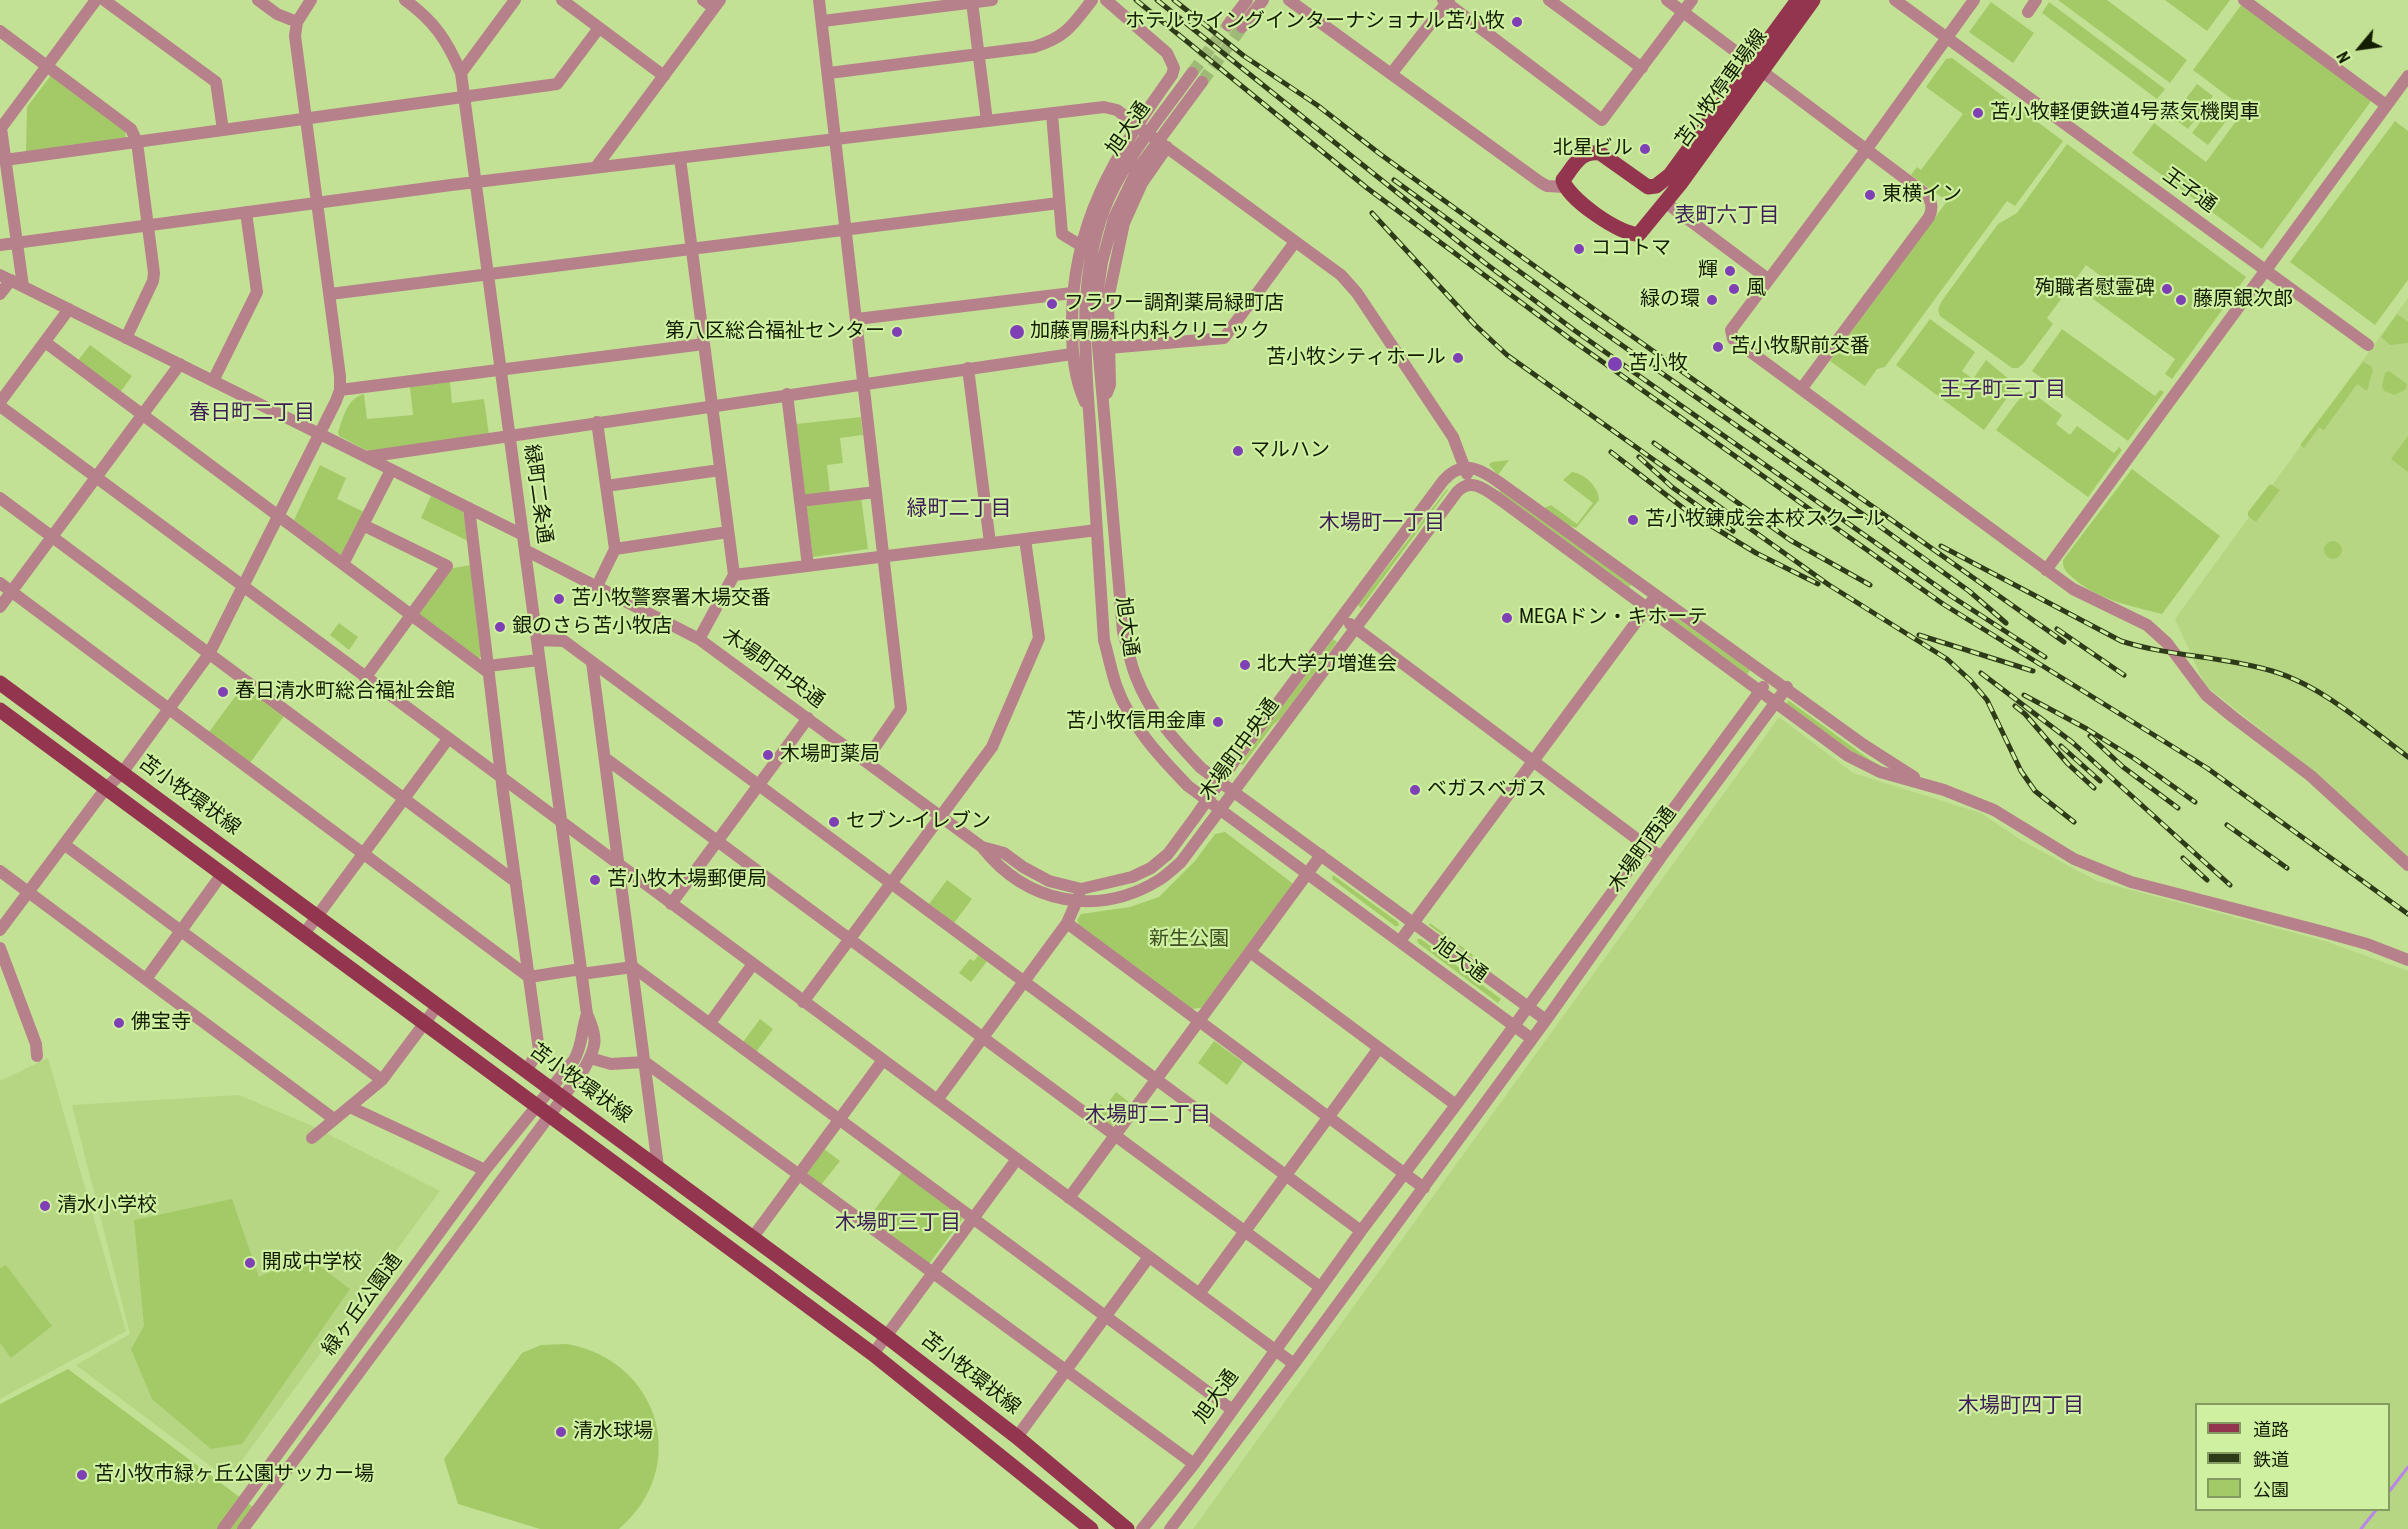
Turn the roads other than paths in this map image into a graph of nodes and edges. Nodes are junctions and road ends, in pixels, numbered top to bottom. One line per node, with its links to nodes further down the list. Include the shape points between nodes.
1 (96, 0): 38 (street)
2 (104, 0): 55 (street, via 216,82)
3 (258, 0): 31 (street)
4 (310, 0): 31 (street)
5 (405, 0): 41 (street, 緑町二条通, via 441,33)
6 (515, 0): 41 (street)
7 (562, 0): 34 (street)
8 (704, 0): 27 (street)
9 (819, 0): 30 (street)
10 (992, 0): 26 (street)
11 (1092, 0): 37 (street, via 1071,28 1055,41)
12 (1106, 0): 53 (street, via 1167,53 1174,68)
13 (1247, 0): 32 (street)
14 (1263, 0): 33 (street)
15 (1289, 0): 44 (street)
16 (1549, 0): 40 (street)
17 (1667, 0): 28 (street)
18 (1692, 0): 28 (street)
19 (1798, 0): 39 (main road, 苫小牧停車場線)
20 (1813, 0): 39 (main road, 苫小牧停車場線)
21 (1895, 0): 36 (street, 王子通)
22 (1974, 0): 36 (street)
23 (2036, 0): 29 (street)
24 (2244, 0): 49 (street)
25 (1446, 1): 40 (street, via 1602,120); 44 (street)
26 (962, 2): 30 (street); 37 (street)
27 (717, 4): 45 (street)
28 (1683, 12): 39 (street); 40 (street)
29 (2028, 12)
30 (823, 21): 42 (street)
31 (297, 22): 51 (street, via 295,36)
32 (1228, 25)
33 (1242, 27)
34 (599, 28): 45 (street); 48 (street, via 557,84)
35 (0, 32): 38 (street)
36 (1947, 38): 59 (street); 76 (street, 王子通)
37 (978, 54): 42 (street); 52 (street)
38 (47, 66): 54 (street); 57 (street, via 131,129)
39 (1756, 67): 59 (street); 64 (main road, 苫小牧停車場線, via 1670,175 1656,186 1648,187 1600,153 1590,152 1582,155 1563,180); 65 (main road, 苫小牧停車場線)
40 (1642, 68)
41 (461, 73): 48 (street, 緑町二条通)
42 (829, 73): 56 (street)
43 (1192, 73): 103 (street, 旭大通, via 1120,175 1093,244 1085,292)
44 (1391, 74): 64 (street, via 1547,186)
45 (664, 76): 62 (street)
46 (2408, 76): 49 (street)
47 (1202, 82): 102 (street, 旭大通, via 1137,170 1114,218 1097,295)
48 (464, 97): 51 (street); 63 (street, 緑町二条通)
49 (2386, 105): 76 (street)
50 (1052, 114): 52 (street); 53 (street, via 1104,107 1117,110); 67 (street)
51 (306, 118): 55 (street); 66 (street)
52 (987, 121): 56 (street)
53 (1140, 127): 58 (street, bridge); 74 (street, via 1113,165)
54 (1, 128): 61 (street)
55 (223, 130): 57 (street)
56 (837, 139): 60 (street); 70 (street)
57 (137, 142): 61 (street); 69 (street)
58 (1164, 145): 71 (street); 90 (street, via 1124,224 1108,299)
59 (1866, 150): 79 (street); 97 (street, via 1927,195 1932,210)
60 (680, 158): 62 (street); 75 (street)
61 (5, 160): 72 (street)
62 (596, 167): 63 (street)
63 (476, 183): 66 (street); 77 (street, 緑町二条通)
64 (1565, 187): 65 (main road, 苫小牧停車場線, via 1579,201 1631,235 1639,234)
65 (1665, 201): 79 (street)
66 (317, 203): 68 (street); 83 (street)
67 (1059, 203): 70 (street); 74 (street, via 1062,234)
68 (246, 212): 69 (street); 95 (street, via 257,292)
69 (148, 225): 72 (street); 86 (street, via 153,280)
70 (847, 230): 75 (street); 85 (street)
71 (1295, 242): 90 (street, via 1224,338); 109 (street, via 1341,275 1357,293 1453,436)
72 (17, 243): 73 (street); 80 (street)
73 (0, 245)
74 (1080, 245): 81 (street)
75 (692, 249): 77 (street); 88 (street)
76 (2266, 271): 89 (street, 王子通); 132 (street)
77 (488, 274): 83 (street); 94 (street, 緑町二条通)
78 (5, 278): 80 (street); 82 (street)
79 (1768, 279): 97 (street, via 1731,330 1733,339)
80 (23, 286): 84 (street)
81 (1072, 293): 85 (street); 91 (street)
82 (0, 294)
83 (330, 294): 98 (street)
84 (69, 309): 86 (street); 87 (street)
85 (857, 320): 96 (street)
86 (126, 338): 92 (street)
87 (45, 342): 100 (street); 104 (street)
88 (704, 345): 94 (street); 101 (street)
89 (2368, 345)
90 (1108, 348): 102 (street, via 1110,385)
91 (1072, 354): 93 (street); 103 (street, via 1079,389)
92 (180, 364): 95 (street); 104 (street)
93 (968, 368): 96 (street); 126 (street)
94 (500, 370): 98 (street); 107 (street, 緑町二条通)
95 (213, 381): 106 (street)
96 (864, 383): 99 (street); 115 (street)
97 (1802, 388): 132 (street)
98 (340, 390): 106 (street)
99 (787, 394): 101 (street); 117 (street)
100 (0, 404): 112 (street)
101 (712, 405): 105 (street); 111 (street)
102 (1104, 410): 165 (street, 旭大通, via 1123,632 1136,676 1149,706 1169,734)
103 (1089, 411): 121 (street, 旭大通)
104 (142, 415): 112 (street); 119 (street)
105 (597, 422): 107 (street); 114 (street)
106 (320, 434): 108 (street); 119 (street)
107 (509, 434): 108 (street); 123 (street, 緑町二条通)
108 (366, 457): 110 (street)
109 (1465, 468): 113 (street); 138 (street, via 1481,470 1494,478); 142 (street, 木場町中央通, via 1454,471 1443,481)
110 (391, 470): 118 (street); 120 (street)
111 (720, 470): 114 (street); 122 (street)
112 (96, 477): 124 (street); 136 (street)
113 (1471, 484): 139 (street, via 1481,486); 143 (street, 木場町中央通, via 1457,492)
114 (606, 486): 127 (street)
115 (876, 492): 117 (street); 129 (street)
116 (0, 498): 124 (street)
117 (800, 501): 131 (street)
118 (469, 508): 123 (street); 149 (street)
119 (278, 516): 130 (street); 136 (street)
120 (363, 525): 130 (street); 141 (street, via 447,566)
121 (1097, 530): 125 (street); 171 (street, 旭大通, via 1104,640 1116,685 1154,750 1188,786)
122 (728, 532): 127 (street); 133 (street)
123 (523, 535): 128 (street, 緑町二条通)
124 (52, 537): 137 (street); 146 (street)
125 (1025, 539): 126 (street); 173 (street, via 1039,638 992,747)
126 (990, 543): 129 (street)
127 (615, 549): 135 (street)
128 (525, 550): 135 (street, 木場町中央通); 145 (street, 緑町二条通)
129 (884, 556): 131 (street); 161 (street, via 901,709)
130 (343, 564): 141 (street)
131 (808, 566): 133 (street)
132 (2046, 570): 182 (street, via 2073,589 2147,625 2167,643 2206,695 2311,776)
133 (734, 575): 144 (street)
134 (0, 583): 137 (street)
135 (597, 586): 144 (street, 木場町中央通)
136 (243, 587): 146 (street); 150 (street)
137 (12, 592): 140 (street); 156 (street)
138 (1656, 595): 139 (street); 151 (street)
139 (1647, 607): 154 (street); 162 (street)
140 (0, 608)
141 (412, 615): 149 (street); 150 (street)
142 (1341, 617): 143 (street); 165 (street, 木場町中央通)
143 (1355, 628): 162 (street); 169 (street, 木場町中央通)
144 (699, 639): 158 (street, 木場町中央通)
145 (537, 640): 147 (street, 緑町二条通); 148 (street, via 564,641)
146 (209, 654): 156 (street); 170 (street)
147 (539, 660): 149 (street); 174 (street, 緑町二条通)
148 (592, 662): 160 (street); 166 (street)
149 (489, 669): 164 (street)
150 (366, 678): 159 (street)
151 (1770, 678): 153 (street); 154 (street, 木場町西通)
152 (0, 683): 163 (main road, 苫小牧環状線)
153 (1787, 687): 155 (street, 木場町西通); 167 (street, via 1864,745)
154 (1759, 692): 155 (street); 177 (street, 木場町西通)
155 (1776, 704): 167 (street, via 1848,756 1880,772); 180 (street, 木場町西通)
156 (169, 709): 163 (street); 178 (street)
157 (0, 710): 168 (main road)
158 (808, 718): 161 (street, 木場町中央通); 166 (street)
159 (448, 739): 164 (street); 170 (street)
160 (605, 758): 175 (street); 181 (street)
161 (866, 760): 173 (street, 木場町中央通)
162 (1533, 761): 177 (street); 193 (street)
163 (122, 773): 168 (street); 191 (main road, 苫小牧環状線)
164 (501, 779): 174 (street); 186 (street)
165 (1220, 782): 169 (street, 旭大通); 171 (street, 木場町中央通)
166 (759, 785): 175 (street); 187 (street)
167 (1928, 786): 201 (street, via 1994,810 2074,859 2131,882 2335,935)
168 (106, 788): 176 (street); 184 (main road)
169 (1233, 792): 172 (street, 木場町中央通); 179 (street, 旭大通)
170 (404, 799): 178 (street); 186 (street)
171 (1208, 800): 172 (street, 旭大通); 189 (street, 木場町中央通, via 1168,854 1151,868)
172 (1220, 810): 185 (street, 旭大通); 189 (street, 木場町中央通, via 1181,862 1160,879 1108,899)
173 (940, 816): 187 (street); 189 (street, 木場町中央通, via 982,846 1004,853)
174 (560, 822): 181 (street); 204 (street, 緑町二条通)
175 (717, 841): 190 (street); 197 (street)
176 (65, 845): 188 (street); 195 (street)
177 (1646, 846): 180 (street); 210 (street, 木場町西通)
178 (363, 854): 191 (street); 205 (street)
179 (1321, 855): 185 (street); 193 (street, 旭大通)
180 (1661, 857): 212 (street, 木場町西通)
181 (618, 865): 190 (street); 203 (street)
182 (2408, 865)
183 (0, 872): 188 (street)
184 (222, 874): 195 (street); 196 (main road)
185 (1308, 874): 198 (street, 旭大通); 200 (street)
186 (516, 882): 205 (street)
187 (891, 883): 197 (street); 207 (street)
188 (29, 893): 194 (street); 206 (street)
189 (1079, 895): 192 (street)
190 (671, 904): 202 (street)
191 (317, 916): 196 (street); 209 (main road, 苫小牧環状線)
192 (1067, 923): 207 (street); 213 (street)
193 (1413, 923): 198 (street); 210 (street, 旭大通)
194 (0, 930)
195 (181, 930): 206 (street); 226 (street)
196 (304, 934): 214 (main road)
197 (849, 939): 208 (street); 217 (street)
198 (1400, 941): 216 (street, 旭大通)
199 (0, 948): 220 (street)
200 (1250, 952): 213 (street); 219 (street)
201 (2408, 960)
202 (753, 964): 208 (street); 215 (street)
203 (633, 967): 204 (street); 215 (street); 223 (street)
204 (581, 971): 205 (street); 211 (street, 緑町二条通)
205 (528, 977): 224 (street, via 539,1050)
206 (146, 979): 234 (street)
207 (1024, 981): 217 (street); 225 (street)
208 (803, 1002): 222 (street)
209 (438, 1005): 214 (street); 224 (main road, 苫小牧環状線)
210 (1528, 1007): 212 (street, 旭大通); 216 (street, 旭大通)
211 (587, 1014): 221 (street, 緑町二条通, via 596,1044); 227 (street, 緑町二条通, via 579,1052)
212 (1546, 1020): 218 (street)
213 (1199, 1021): 225 (street); 233 (street)
214 (425, 1023): 226 (street); 229 (main road)
215 (710, 1023): 235 (street)
216 (1515, 1025): 218 (street, 旭大通); 230 (street, 旭大通)
217 (983, 1038): 228 (street); 236 (street)
218 (1532, 1039): 244 (street)
219 (1379, 1048): 230 (street); 233 (street)
220 (37, 1056)
221 (590, 1058): 223 (street, via 611,1064); 227 (street, 緑町二条通)
222 (883, 1060): 228 (street); 235 (street)
223 (645, 1062): 239 (street); 242 (street)
224 (526, 1071): 227 (main road, 苫小牧環状線)
225 (1156, 1079): 236 (street); 243 (street)
226 (382, 1080): 231 (street)
227 (557, 1094): 229 (street, 緑町二条通); 232 (street, 緑町二条通); 239 (main road, 苫小牧環状線)
228 (937, 1100): 238 (street)
229 (536, 1105): 232 (main road); 240 (street, 緑ヶ丘公園通)
230 (1456, 1105): 241 (street, 旭大通)
231 (350, 1107): 234 (street); 240 (street)
232 (549, 1115): 257 (main road); 264 (street, 緑ヶ丘公園通)
233 (1329, 1117): 241 (street); 243 (street)
234 (334, 1119): 237 (street)
235 (839, 1119): 242 (street); 246 (street)
236 (1115, 1135): 245 (street); 247 (street)
237 (312, 1137)
238 (1017, 1159): 245 (street); 246 (street)
239 (658, 1167): 249 (main road, 苫小牧環状線)
240 (485, 1170): 263 (street, 緑ヶ丘公園通)
241 (1404, 1173): 244 (street); 248 (street, 旭大通)
242 (798, 1175): 249 (street); 251 (street)
243 (1286, 1175): 247 (street); 248 (street)
244 (1424, 1188): 258 (street)
245 (1069, 1198): 250 (street)
246 (973, 1218): 251 (street); 254 (street)
247 (1245, 1231): 252 (street); 253 (street)
248 (1361, 1231): 252 (street, 旭大通)
249 (753, 1238): 255 (main road, 苫小牧環状線)
250 (1149, 1257): 253 (street); 254 (street)
251 (934, 1272): 255 (street); 259 (street)
252 (1320, 1287): 256 (street, 旭大通)
253 (1198, 1294): 256 (street)
254 (1105, 1316): 259 (street); 260 (street)
255 (886, 1336): 257 (street); 261 (main road, 苫小牧環状線)
256 (1275, 1351): 258 (street); 260 (street, 旭大通)
257 (873, 1354): 265 (main road)
258 (1294, 1364): 268 (street)
259 (1067, 1370): 261 (street); 262 (street)
260 (1231, 1409): 262 (street, 旭大通)
261 (1017, 1437): 266 (main road, 苫小牧環状線)
262 (1194, 1464): 267 (street, 旭大通)
263 (223, 1529)
264 (243, 1529)
265 (1091, 1529)
266 (1127, 1529)
267 (1142, 1529)
268 (1170, 1529)

